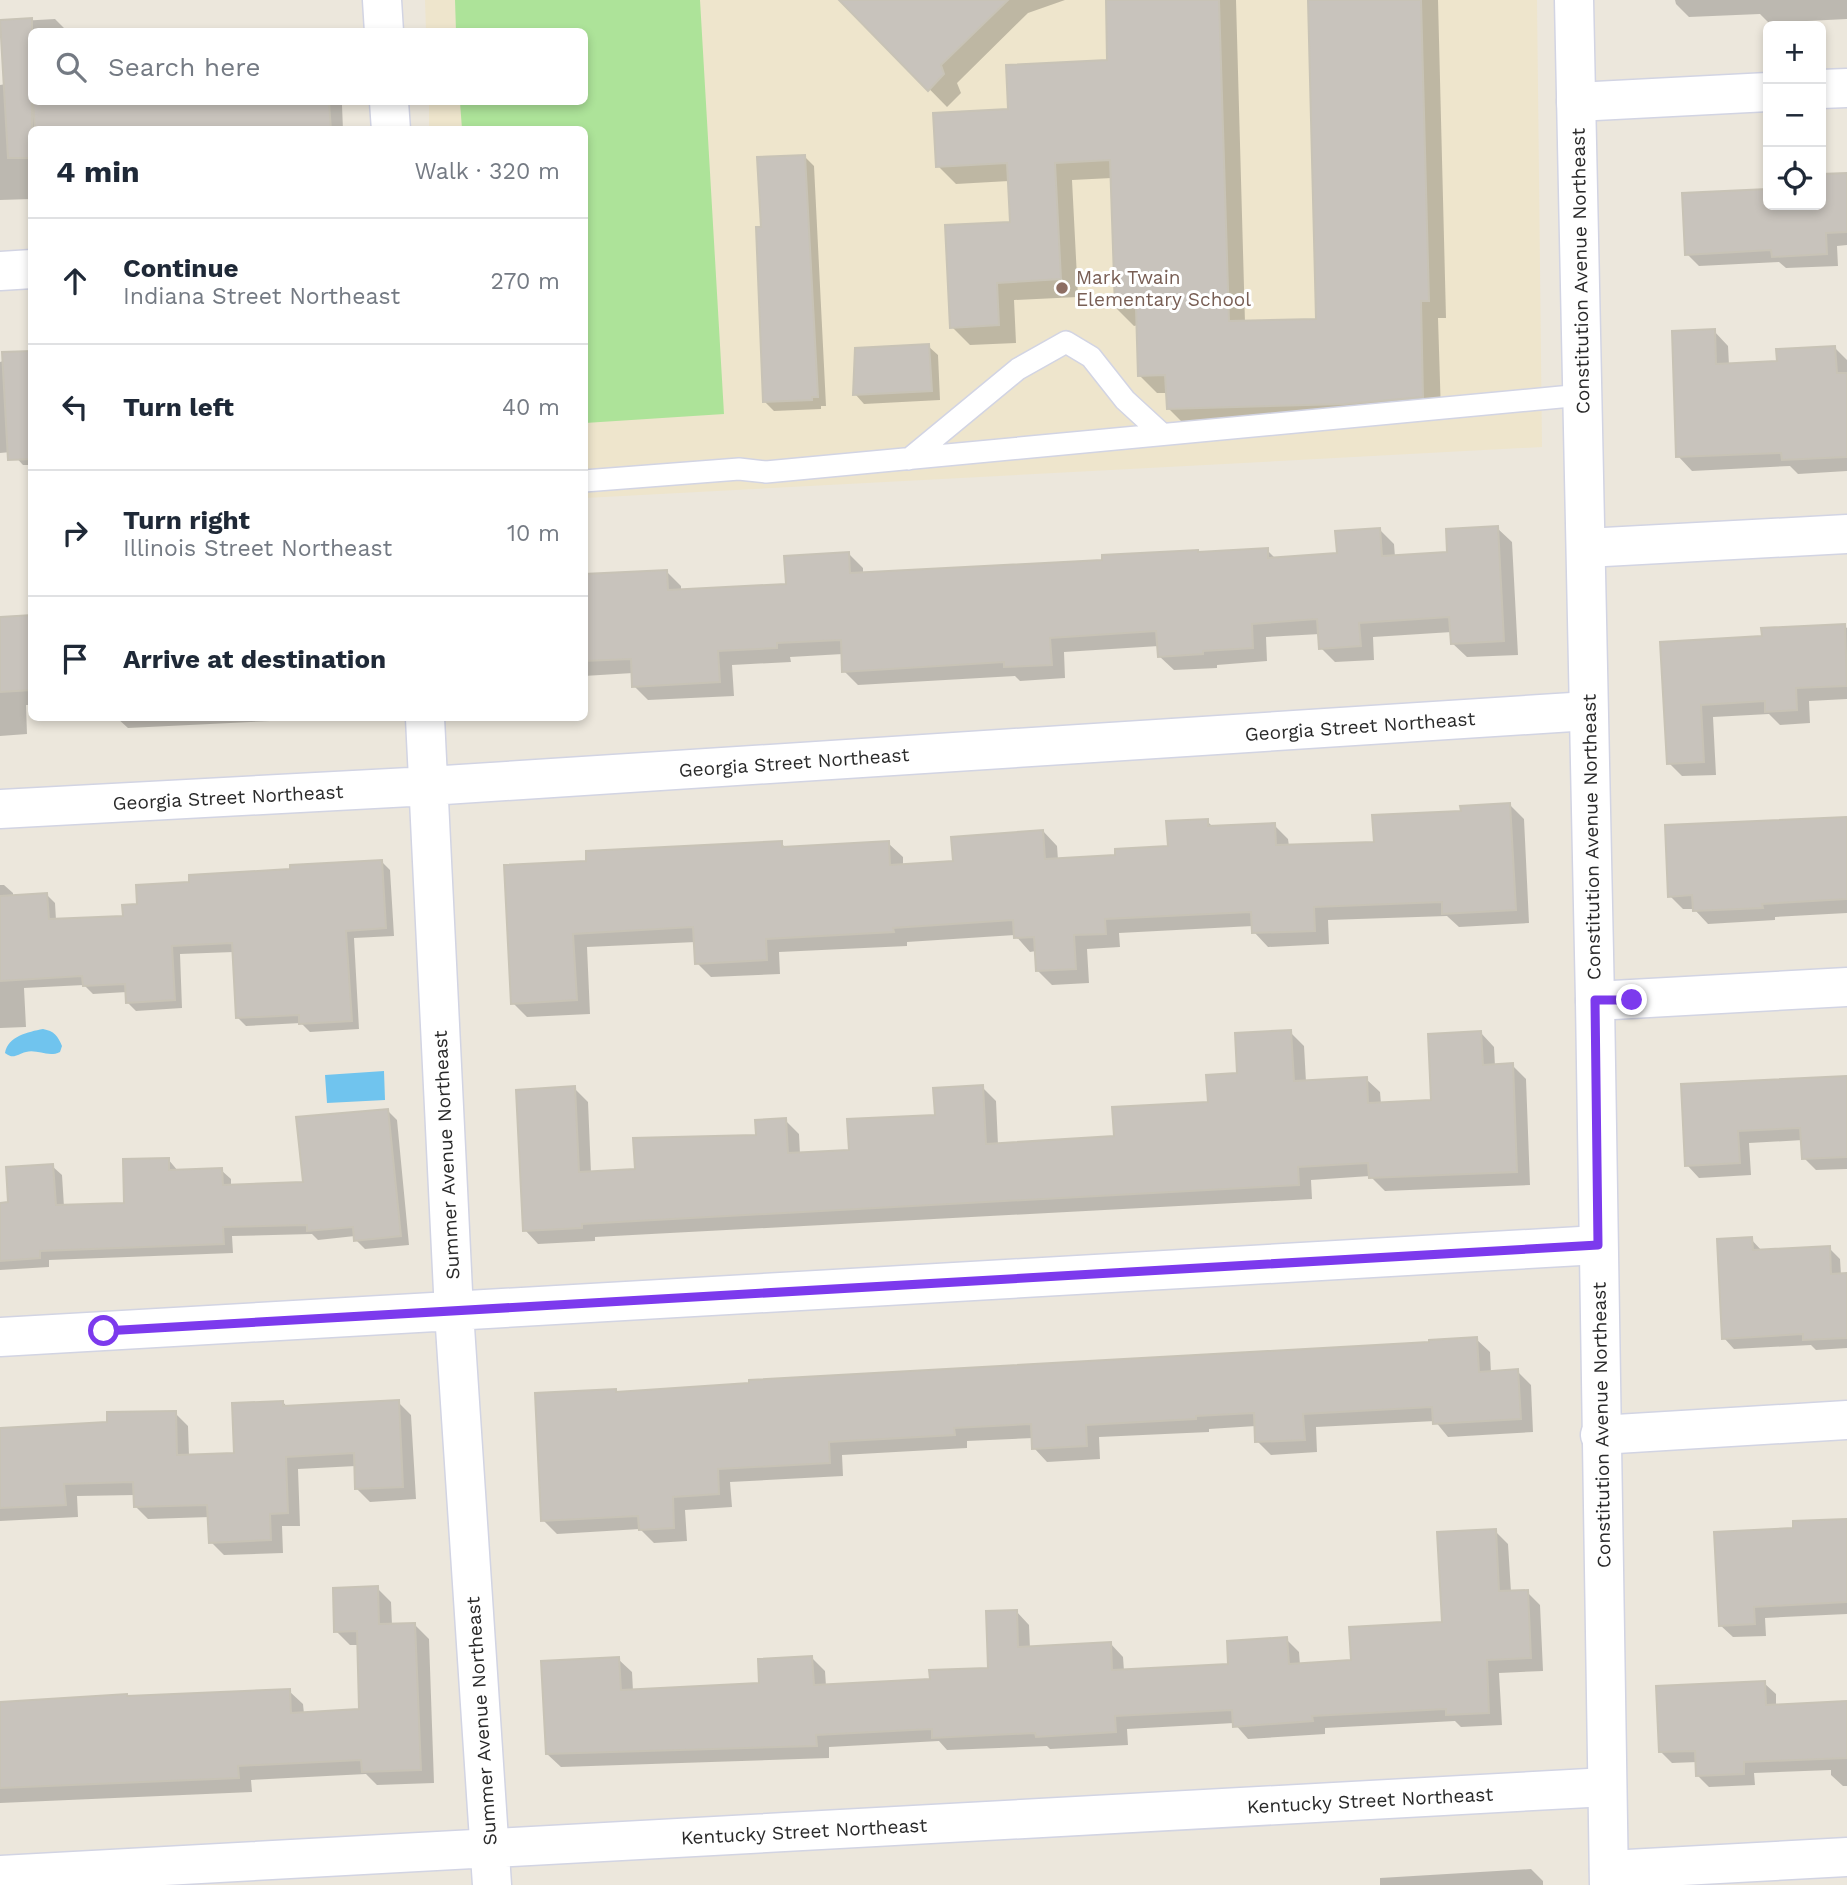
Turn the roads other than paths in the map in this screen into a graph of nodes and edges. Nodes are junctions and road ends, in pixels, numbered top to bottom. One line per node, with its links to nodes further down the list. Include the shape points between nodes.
1 (382, 0): 3 (street)
2 (1574, 0): 7 (street, Constitution Avenue Northeast)
3 (384, 28)
4 (1847, 88): 5 (street)
5 (1826, 89)
6 (1763, 92): 7 (street)
7 (1576, 102): 12 (street, Constitution Avenue Northeast)
8 (389, 105): 9 (street)
9 (391, 126)
10 (28, 269): 11 (street)
11 (0, 271)
12 (1583, 395): 13 (lane); 17 (street, Constitution Avenue Northeast)
13 (1163, 434): 14 (lane); 14 (lane, via 1125,400 1091,357 1066,342 1018,369)
14 (909, 459): 15 (lane)
15 (588, 481)
16 (1847, 534): 17 (street)
17 (1586, 548): 18 (street, Constitution Avenue Northeast)
18 (1588, 712): 20 (street, Georgia Street Northeast); 23 (street, Constitution Avenue Northeast)
19 (425, 721): 20 (street, Summer Avenue Northeast)
20 (429, 786): 21 (street, Georgia Street Northeast); 25 (street, Summer Avenue Northeast)
21 (0, 809)
22 (1847, 987): 23 (street)
23 (1595, 1000): 24 (street, Constitution Avenue Northeast)
24 (1598, 1245): 25 (street); 28 (street, Constitution Avenue Northeast)
25 (454, 1312): 26 (street); 30 (street, Summer Avenue Northeast)
26 (0, 1337)
27 (1847, 1420): 28 (street)
28 (1601, 1435): 29 (street, Constitution Avenue Northeast)
29 (1607, 1787): 30 (street, Kentucky Street Northeast); 33 (street, Constitution Avenue Northeast)
30 (490, 1848): 32 (street, Kentucky Street Northeast); 34 (street, Summer Avenue Northeast)
31 (1847, 1857): 33 (street)
32 (0, 1875)
33 (1609, 1877)
34 (492, 1885)

